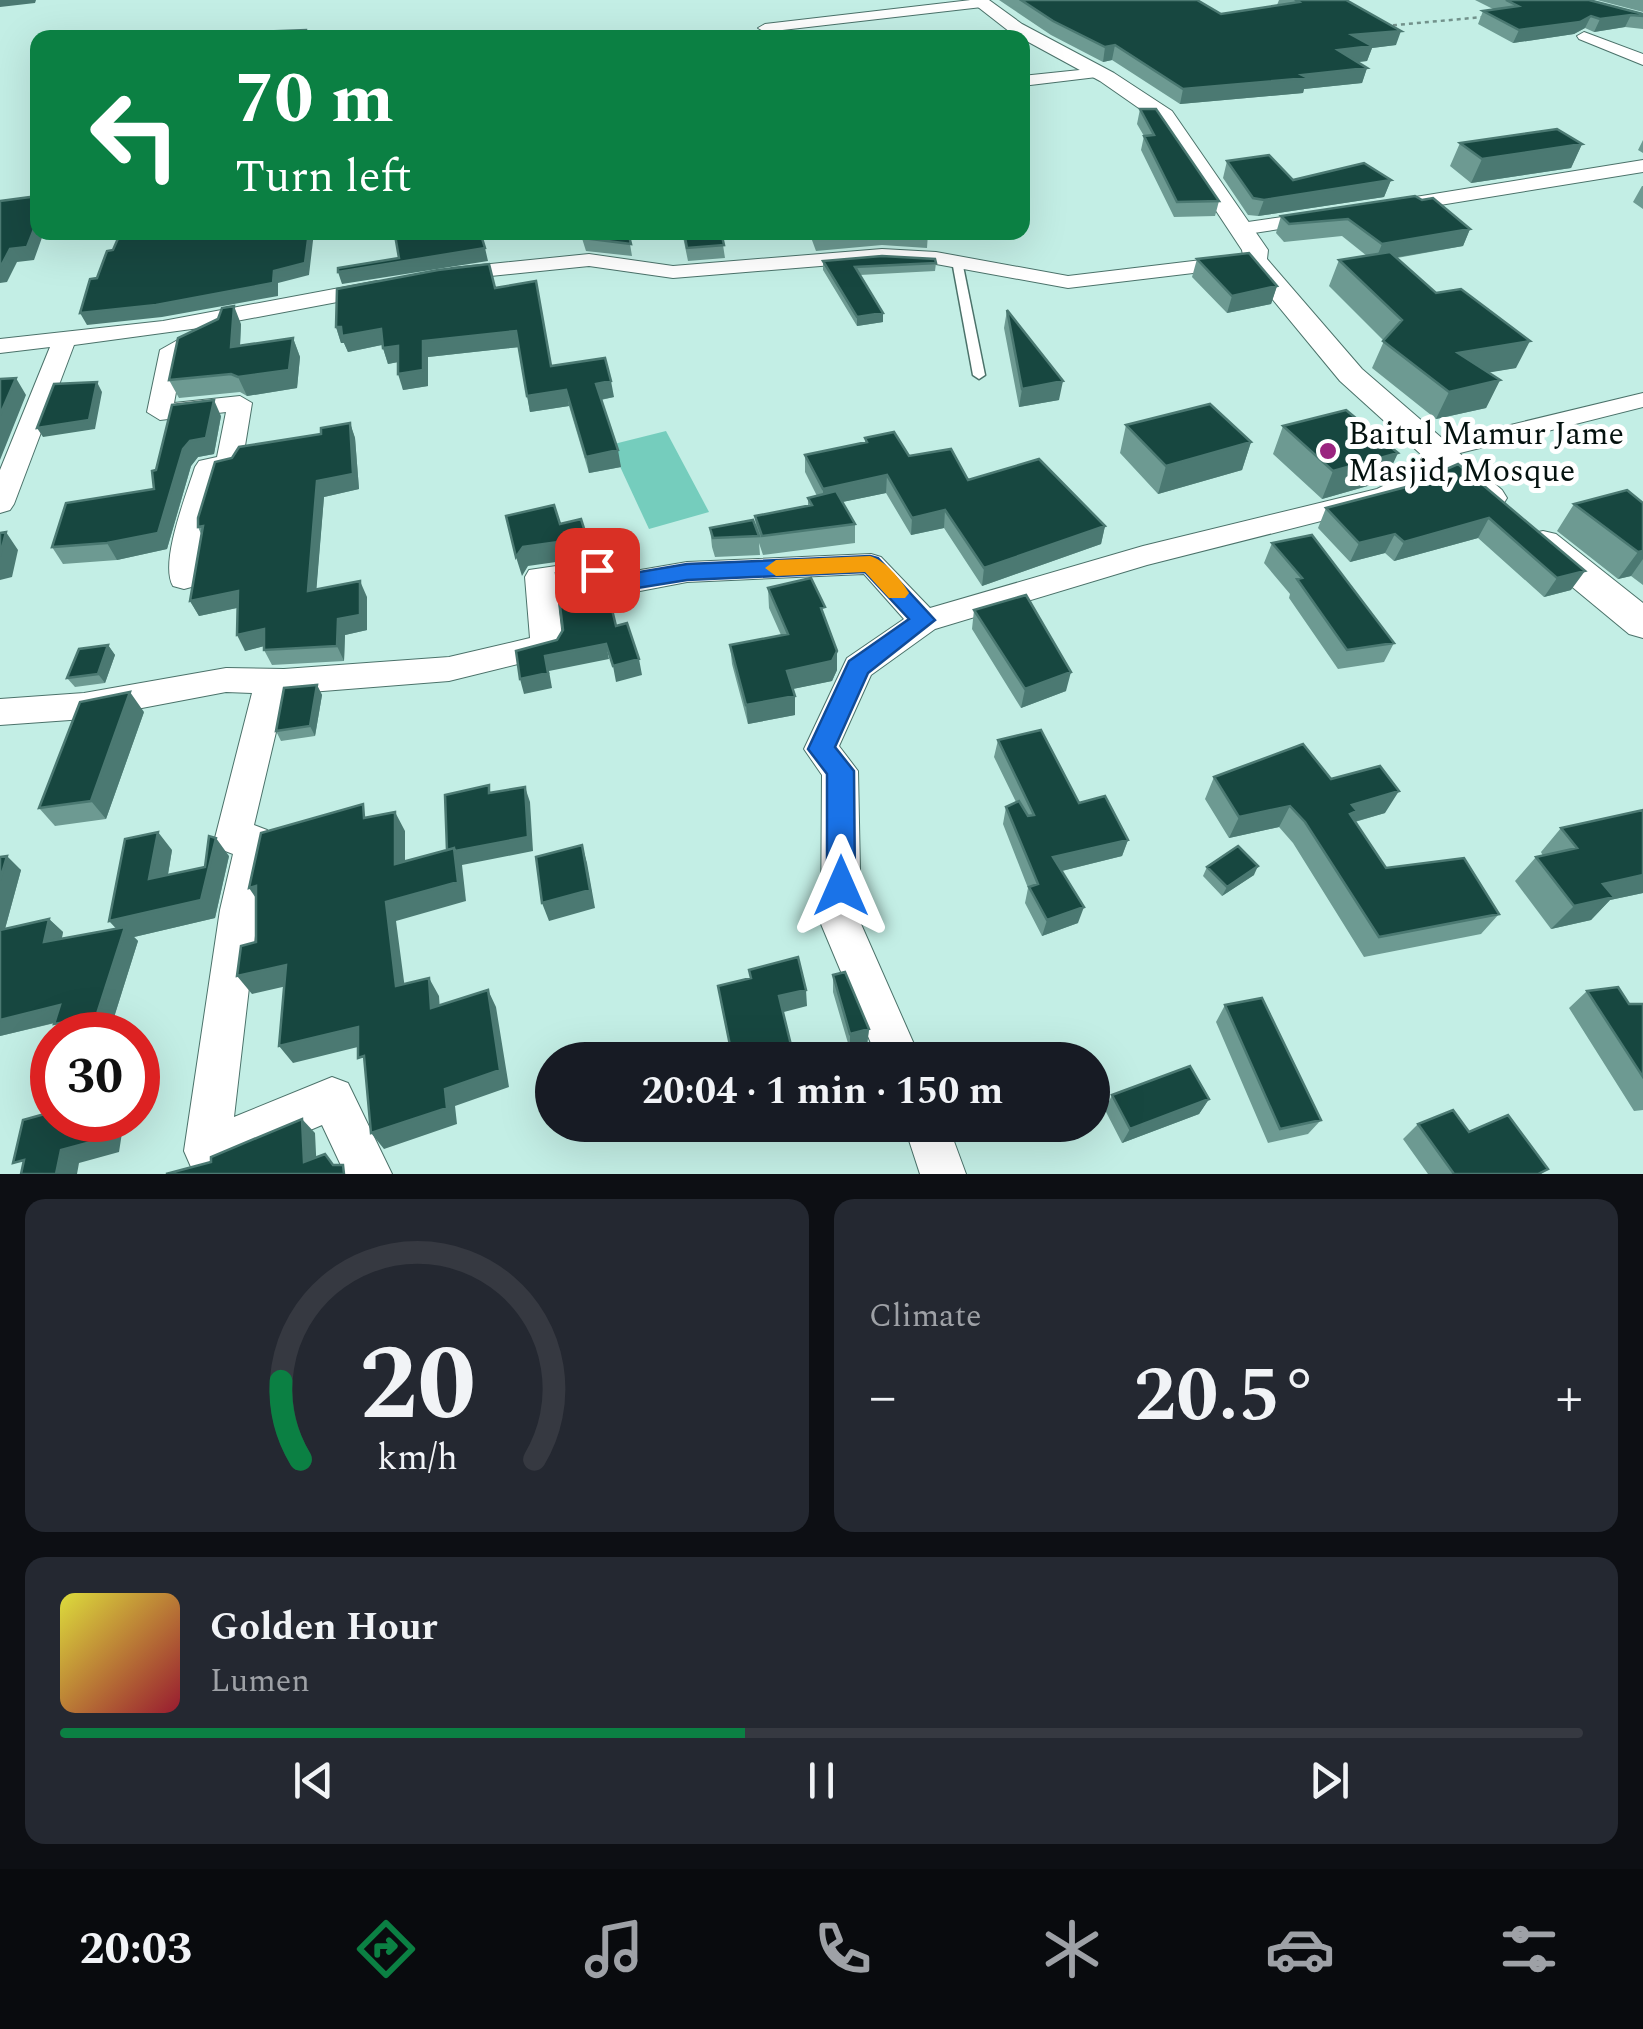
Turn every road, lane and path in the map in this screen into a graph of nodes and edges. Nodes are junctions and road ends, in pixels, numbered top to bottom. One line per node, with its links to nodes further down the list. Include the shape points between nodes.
1 (980, 2): 4 (street); 8 (street)
2 (788, 6): 4 (street)
3 (1482, 17): 6 (path)
4 (805, 24): 5 (street); 7 (street)
5 (765, 28)
6 (1373, 28)
7 (811, 30)
8 (1020, 30)
9 (1030, 36): 12 (street)
10 (1584, 36): 11 (street)
11 (1643, 60)
12 (1099, 73): 13 (street); 17 (street, via 1164,116)
13 (1030, 80)
14 (1643, 166): 15 (street)
15 (1379, 209)
16 (1340, 215): 17 (street)
17 (1241, 230): 20 (street)
18 (934, 240): 19 (street)
19 (946, 260): 20 (street, via 1068,282); 21 (street, via 882,255 673,272 589,260 413,281); 24 (lane)
20 (1254, 260): 26 (street, via 1351,375)
21 (250, 312): 22 (street); 28 (street, via 172,350 160,412 240,403 228,464 208,467)
22 (65, 338): 23 (street); 27 (street)
23 (0, 346)
24 (978, 375)
25 (1643, 400): 26 (street)
26 (1436, 452): 29 (street, via 1429,474 1386,496 1143,556); 30 (street)
27 (0, 504)
28 (184, 579)
29 (924, 620): 31 (street, via 870,564 687,572 619,584 597,570 540,578 547,646 449,669); 33 (street, via 858,667 821,749 840,771 841,924)
30 (1643, 624)
31 (272, 681): 32 (street, via 226,680 84,706); 35 (street, via 233,838 254,841 207,1151 332,1100)
32 (0, 712)
33 (892, 1042)
34 (932, 1142): 36 (street)
35 (369, 1174)
36 (943, 1174)

